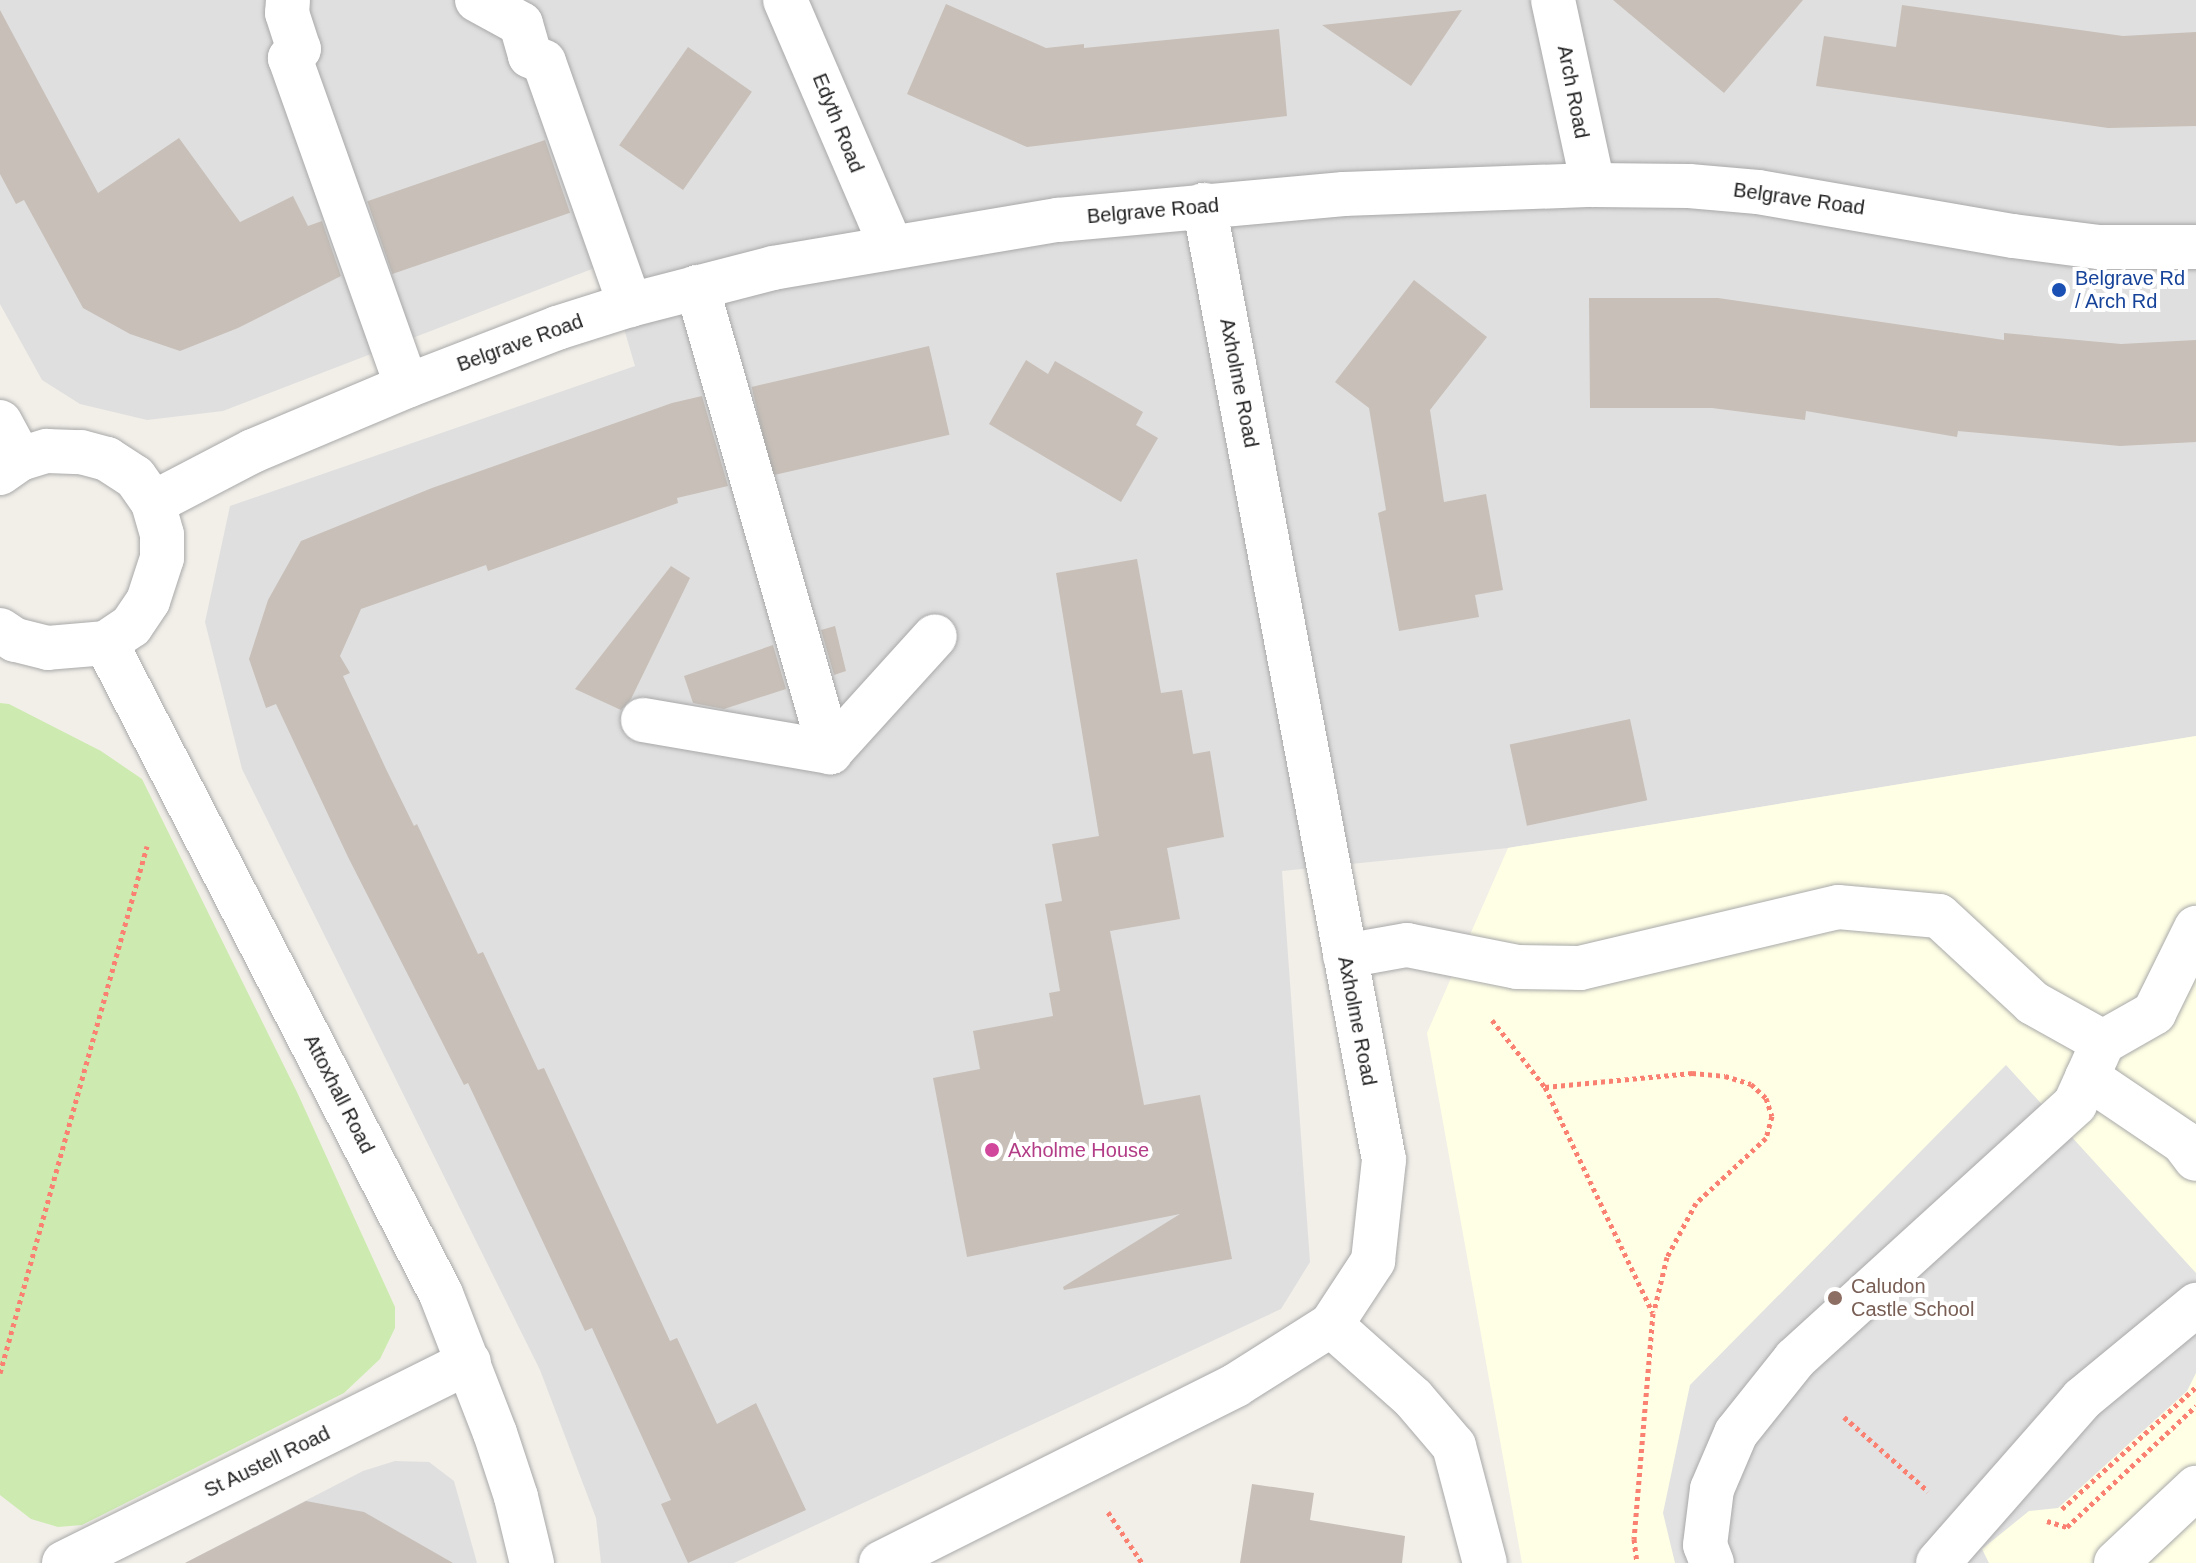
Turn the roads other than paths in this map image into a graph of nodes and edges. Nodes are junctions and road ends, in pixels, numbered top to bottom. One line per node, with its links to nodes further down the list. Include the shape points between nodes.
1 (288, 0): 11 (street, via 299,49 290,58)
2 (477, 0): 10 (street, via 521,24 530,56 544,62)
3 (785, 0): 7 (street, Edyth Road)
4 (1553, 0): 5 (street, Arch Road)
5 (1593, 185): 6 (street, Belgrave Road); 8 (street, Belgrave Road, via 1758,192 2099,247)
6 (1204, 205): 7 (street, Belgrave Road, via 1058,220); 20 (street, Axholme Road)
7 (891, 246): 9 (street, Belgrave Road)
8 (2196, 247)
9 (697, 287): 10 (street, Belgrave Road); 18 (street)
10 (630, 305): 11 (street, Belgrave Road)
11 (407, 386): 13 (street, Belgrave Road, via 253,451)
12 (7, 451): 13 (street, via 81,452 107,459 135,477)
13 (153, 503): 16 (street, via 162,535 156,580 131,626)
14 (0, 630): 16 (street, via 15,640 48,648)
15 (935, 636): 18 (street)
16 (106, 643): 25 (street, Attoxhall Road, via 419,1248)
17 (643, 720): 18 (street)
18 (830, 752)
19 (2196, 928): 21 (street, via 2154,1013)
20 (1345, 956): 21 (street, via 1407,945 1517,967 1580,968 1838,907 1939,916 2033,1003); 24 (street, Axholme Road, via 1384,1160 1373,1261)
21 (2088, 1074): 22 (street, via 2183,1142); 31 (street, via 1795,1359 1736,1433 1712,1489 1705,1545)
22 (2196, 1159)
23 (2196, 1305): 32 (street, via 2082,1399)
24 (1331, 1325): 29 (street, Axholme Road, via 1236,1385); 30 (street, via 1413,1398 1454,1446)
25 (469, 1362): 27 (street, St Austell Road); 28 (street, Attoxhall Road, via 516,1497)
26 (2196, 1488): 33 (street)
27 (64, 1563)
28 (532, 1563)
29 (881, 1563)
30 (1485, 1563)
31 (1712, 1563)
32 (1938, 1563)
33 (2116, 1563)

